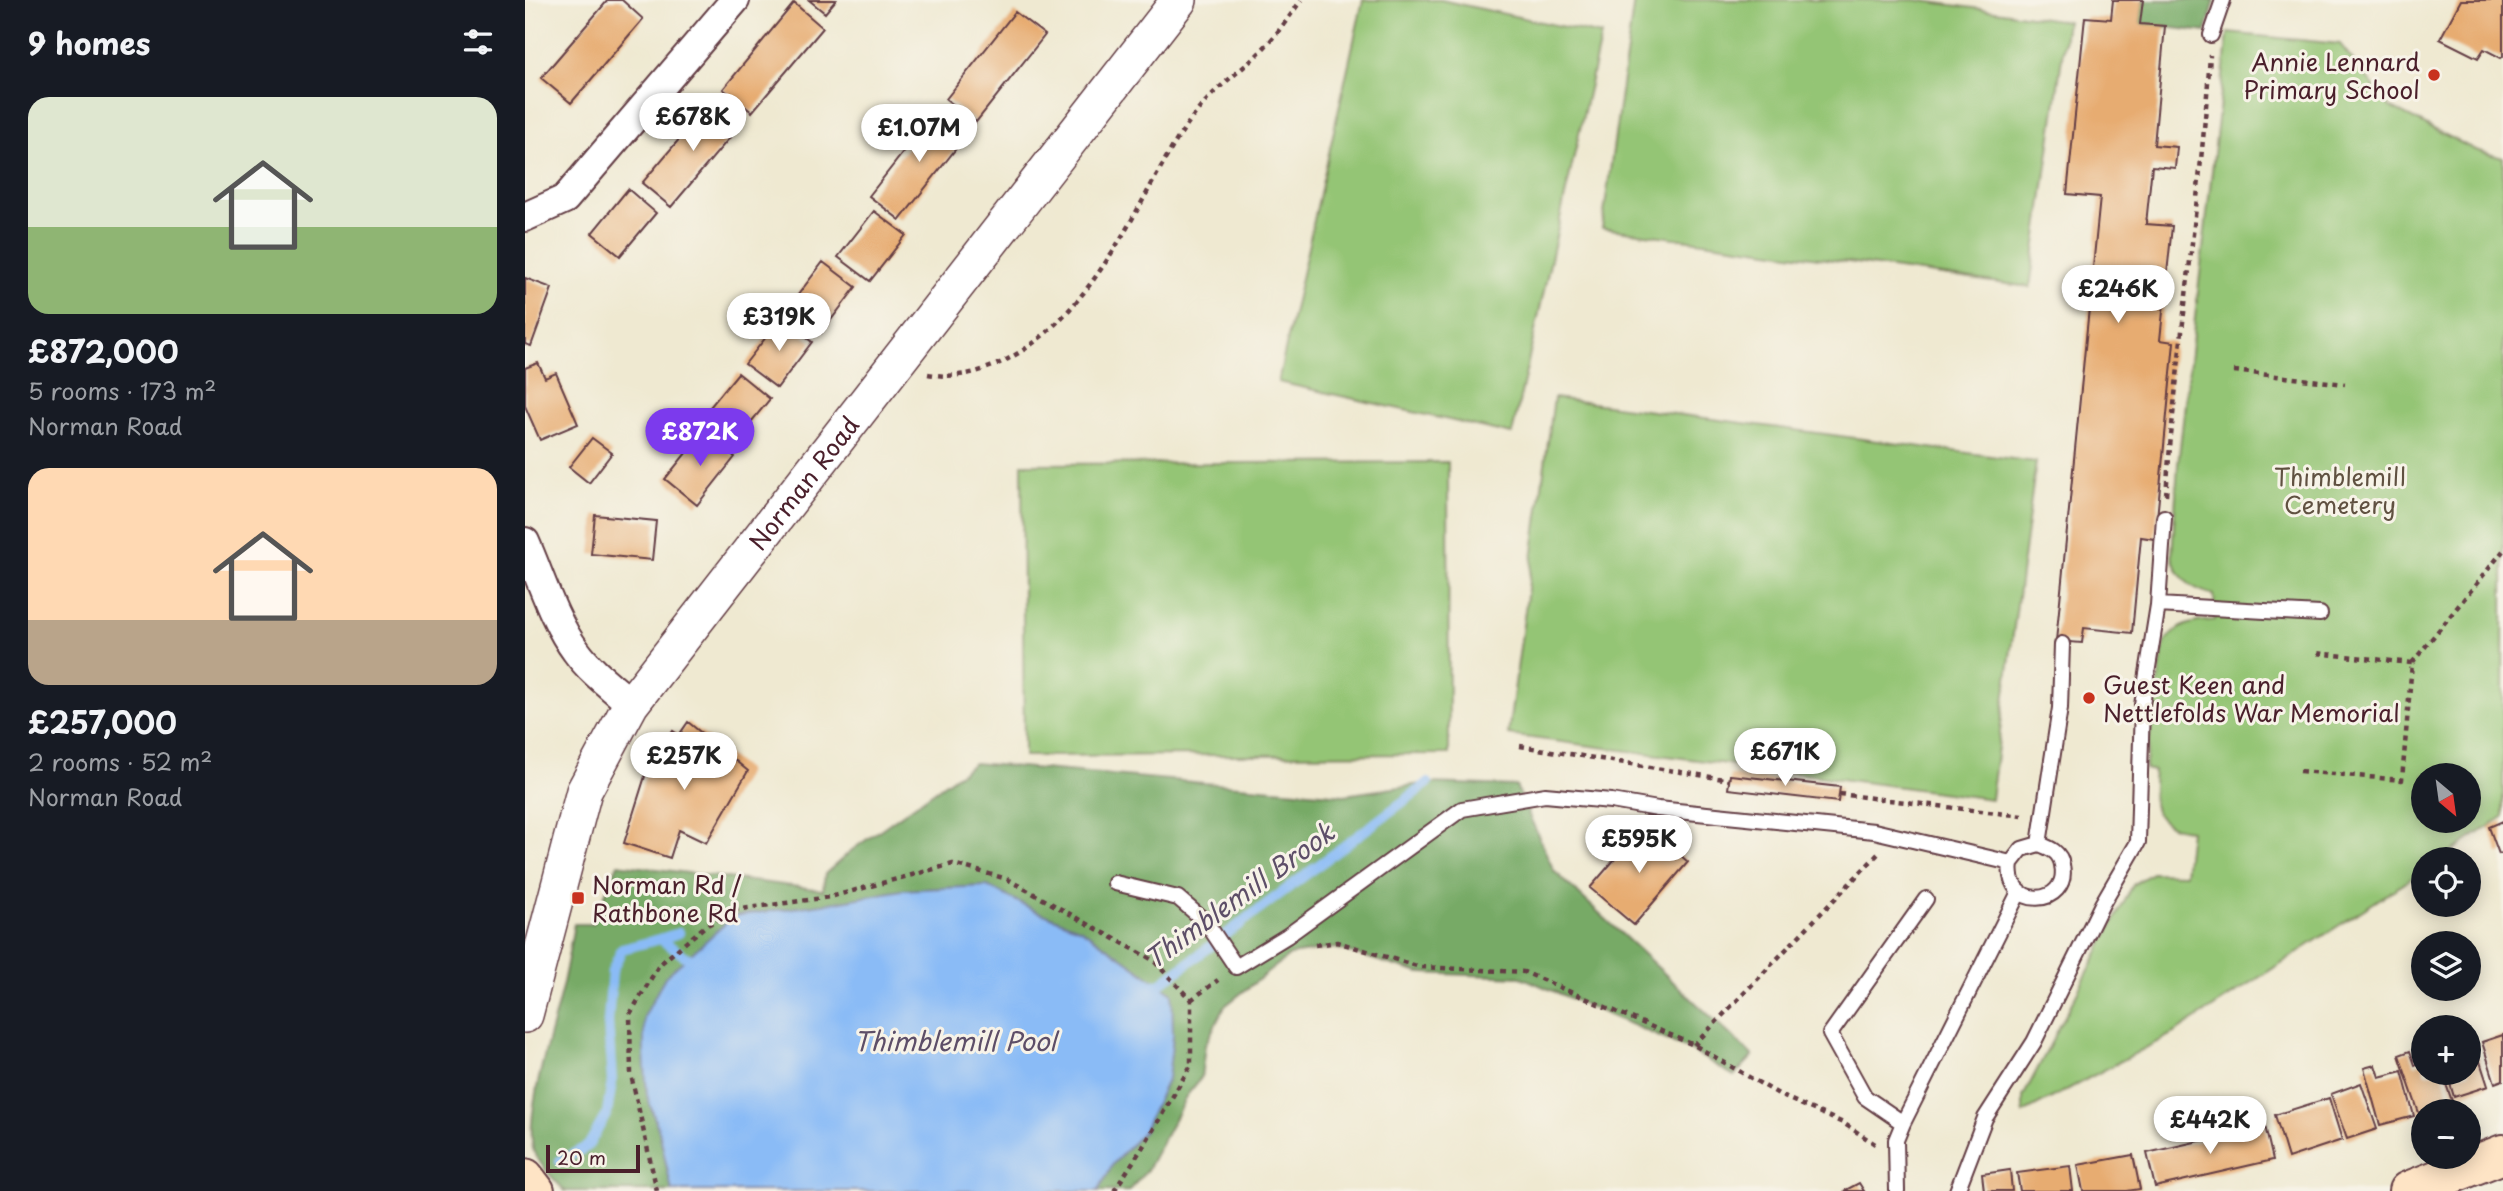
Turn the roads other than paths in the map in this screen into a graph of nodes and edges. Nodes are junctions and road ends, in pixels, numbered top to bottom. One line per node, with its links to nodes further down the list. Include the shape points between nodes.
1 (735, 0): 5 (street, via 565,199)
2 (1179, 0): 11 (street, Norman Road)
3 (2224, 0): 4 (lane)
4 (2211, 35)
5 (525, 218)
6 (2164, 517): 8 (lane)
7 (525, 542): 11 (street, via 574,649)
8 (2158, 605): 9 (lane); 23 (lane, via 2142,705 2138,842 2034,1042 1985,1118)
9 (2320, 614)
10 (2062, 643): 12 (lane, via 2060,708)
11 (631, 704): 17 (street, Norman Road, via 584,791)
12 (2039, 844): 13 (lane, via 2022,849); 15 (lane, via 2051,848 2062,861 2063,880 2044,897)
13 (2011, 863): 14 (lane, via 1874,831 1545,794 1462,809 1287,936 1236,967 1206,922 1178,898); 15 (lane, via 2012,881)
14 (1115, 883)
15 (2019, 892): 18 (lane)
16 (1926, 899): 18 (lane, via 1830,1034 1865,1097)
17 (525, 1015)
18 (1903, 1122): 22 (lane, via 1896,1140)
19 (2503, 1154): 24 (main road)
20 (525, 1178): 21 (main road)
21 (535, 1191)
22 (1897, 1191)
23 (1957, 1191)
24 (2408, 1191)

